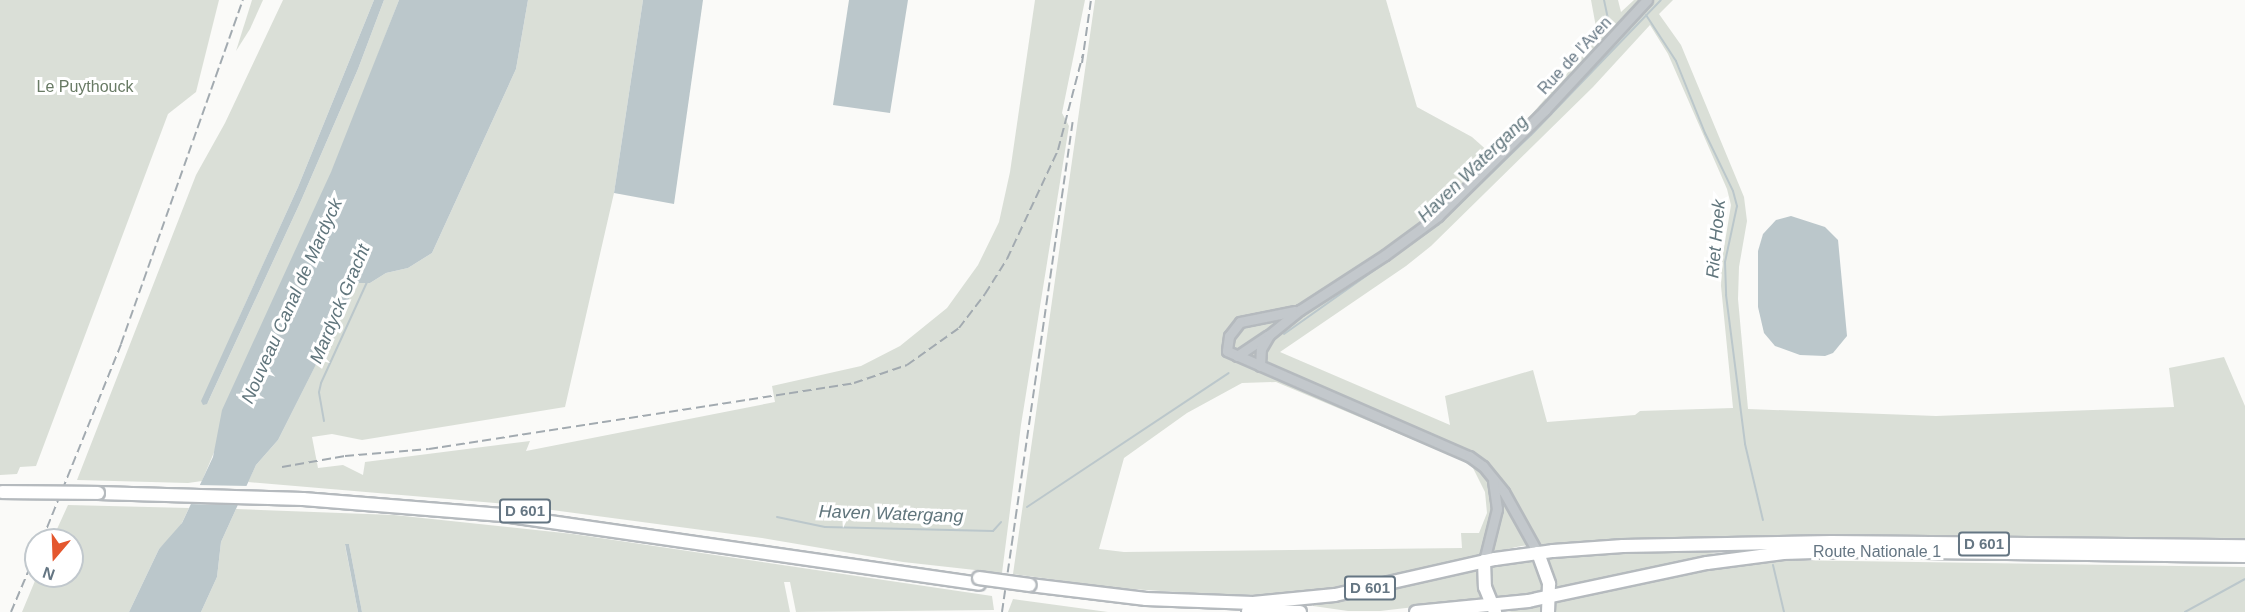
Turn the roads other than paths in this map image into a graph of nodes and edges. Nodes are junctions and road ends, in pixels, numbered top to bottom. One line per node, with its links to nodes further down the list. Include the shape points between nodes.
1 (1647, 0): 2 (street, Rue de l'Aven, via 1539,116 1438,216)
2 (1300, 310): 3 (street, Rue de l'Aven); 4 (street, Rue de l'Aven, via 1240,322 1229,336 1227,351)
3 (1273, 332): 4 (street, Rue de l'Aven); 5 (street, Rue de l'Aven, via 1262,346)
4 (1237, 356): 5 (street)
5 (1260, 366): 6 (street, via 1465,454 1483,466)
6 (1493, 479): 9 (street); 11 (street, via 1497,509)
7 (2, 489): 12 (main road, D 601, bridge, via 398,499 546,514)
8 (2245, 546): 9 (main road, Route Nationale 1 / D 601, via 1808,543)
9 (1538, 553): 11 (main road, D 601); 13 (main road, via 1547,573)
10 (2245, 556): 13 (main road, Route Nationale 1 / D 601, via 1784,553 1707,563)
11 (1484, 561): 12 (main road, D 601, via 1353,591 1269,602 1154,600); 14 (main road, via 1484,582)
12 (1029, 588): 16 (main road, D 601, via 1146,606)
13 (1549, 597): 14 (main road, D 601); 18 (main road)
14 (1494, 609): 15 (main road, D 601)
15 (1461, 611): 17 (main road, D 601)
16 (1300, 612)
17 (1416, 612)
18 (1548, 612)

